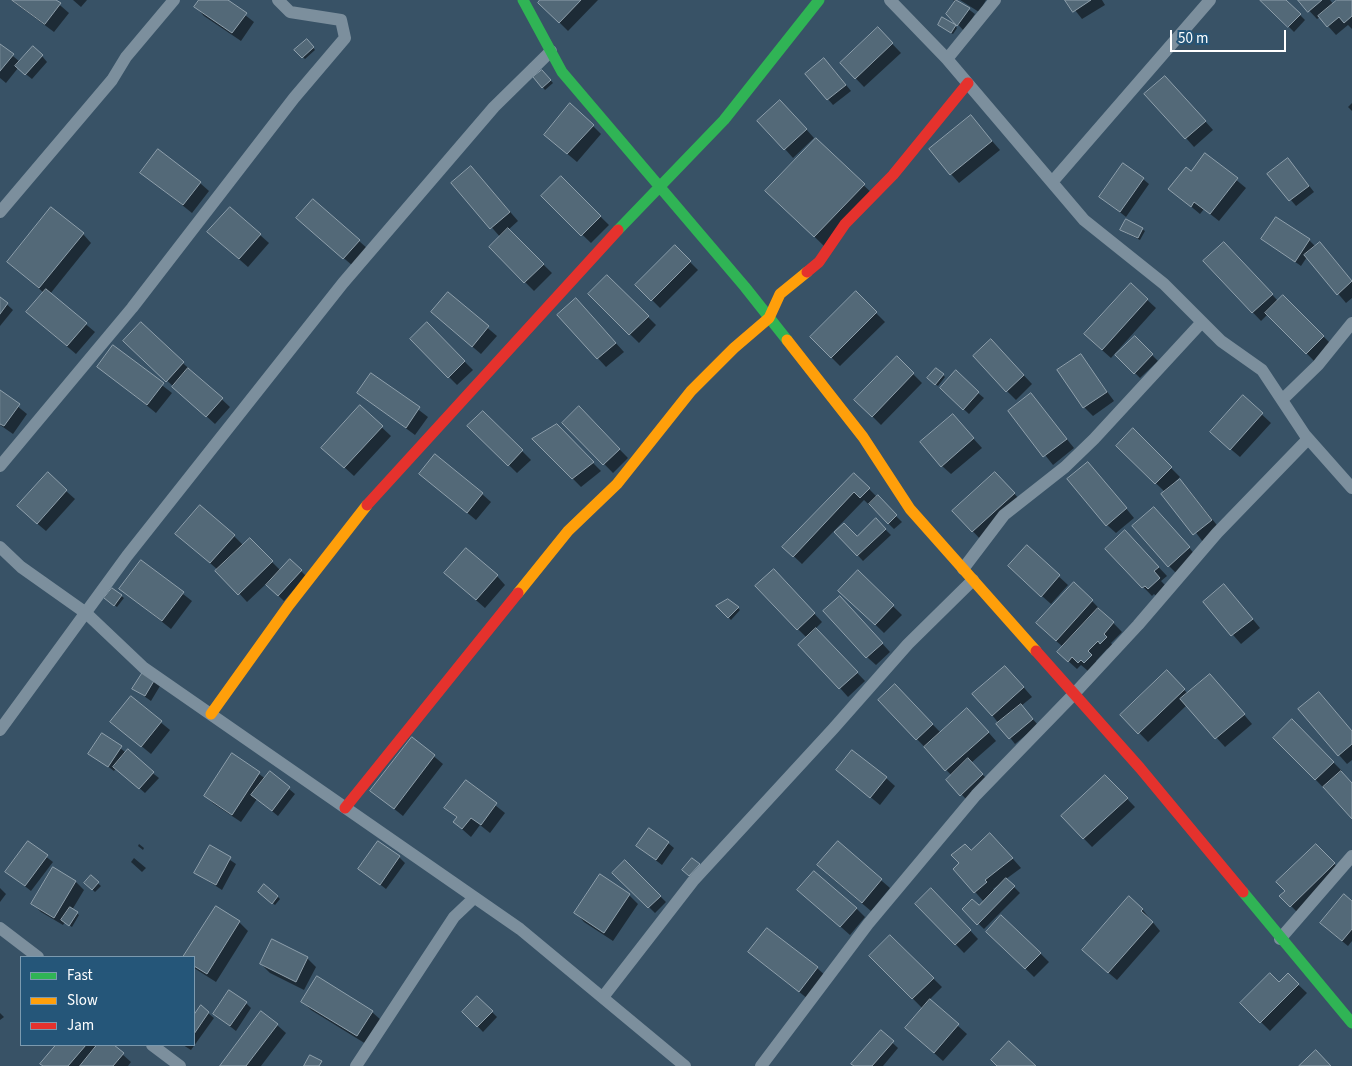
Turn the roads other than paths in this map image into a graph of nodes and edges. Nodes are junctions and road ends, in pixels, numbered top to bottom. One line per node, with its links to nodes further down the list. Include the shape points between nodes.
1 (174, 0): 13 (street, via 126,57 112,80)
2 (278, 0): 19 (street, via 290,12 341,20 345,38 294,98 132,308)
3 (523, 0): 8 (street)
4 (819, 0): 12 (street, via 724,120)
5 (890, 0): 9 (street)
6 (995, 0): 9 (street)
7 (1210, 0): 11 (street)
8 (551, 52): 12 (street, via 562,72); 24 (street, via 494,107 342,283 126,556)
9 (947, 59): 10 (street)
10 (968, 83): 11 (street); 14 (street, via 894,175 845,224 819,262 780,294)
11 (1053, 182): 15 (street, via 1084,220 1164,284)
12 (658, 187): 14 (street); 26 (street, via 370,502 289,605)
13 (0, 212)
14 (770, 318): 22 (street, via 863,437 910,509); 28 (street, via 691,391 617,484 568,531)
15 (1202, 322): 17 (street, via 1221,341 1262,370); 22 (street, via 1087,446 1004,515)
16 (1352, 323): 17 (street, via 1318,365)
17 (1283, 399): 18 (street)
18 (1308, 439): 20 (street); 25 (street, via 1217,533)
19 (0, 466)
20 (1352, 488)
21 (0, 547): 24 (street, via 21,567)
22 (963, 569): 23 (street)
23 (974, 580): 25 (street); 34 (street, via 908,644 693,881)
24 (86, 613): 26 (street, via 144,668); 27 (street)
25 (1074, 694): 32 (street, via 1140,768); 40 (street, via 976,795 874,916)
26 (211, 714): 28 (street)
27 (0, 730)
28 (345, 808): 30 (street)
29 (1352, 856): 32 (street)
30 (474, 898): 34 (street, via 520,929); 38 (street, via 454,917)
31 (0, 928): 33 (street)
32 (1280, 939): 35 (street)
33 (37, 956)
34 (603, 997): 39 (street)
35 (1352, 1023)
36 (153, 1046): 37 (street)
37 (180, 1066)
38 (356, 1066)
39 (685, 1066)
40 (761, 1066)

